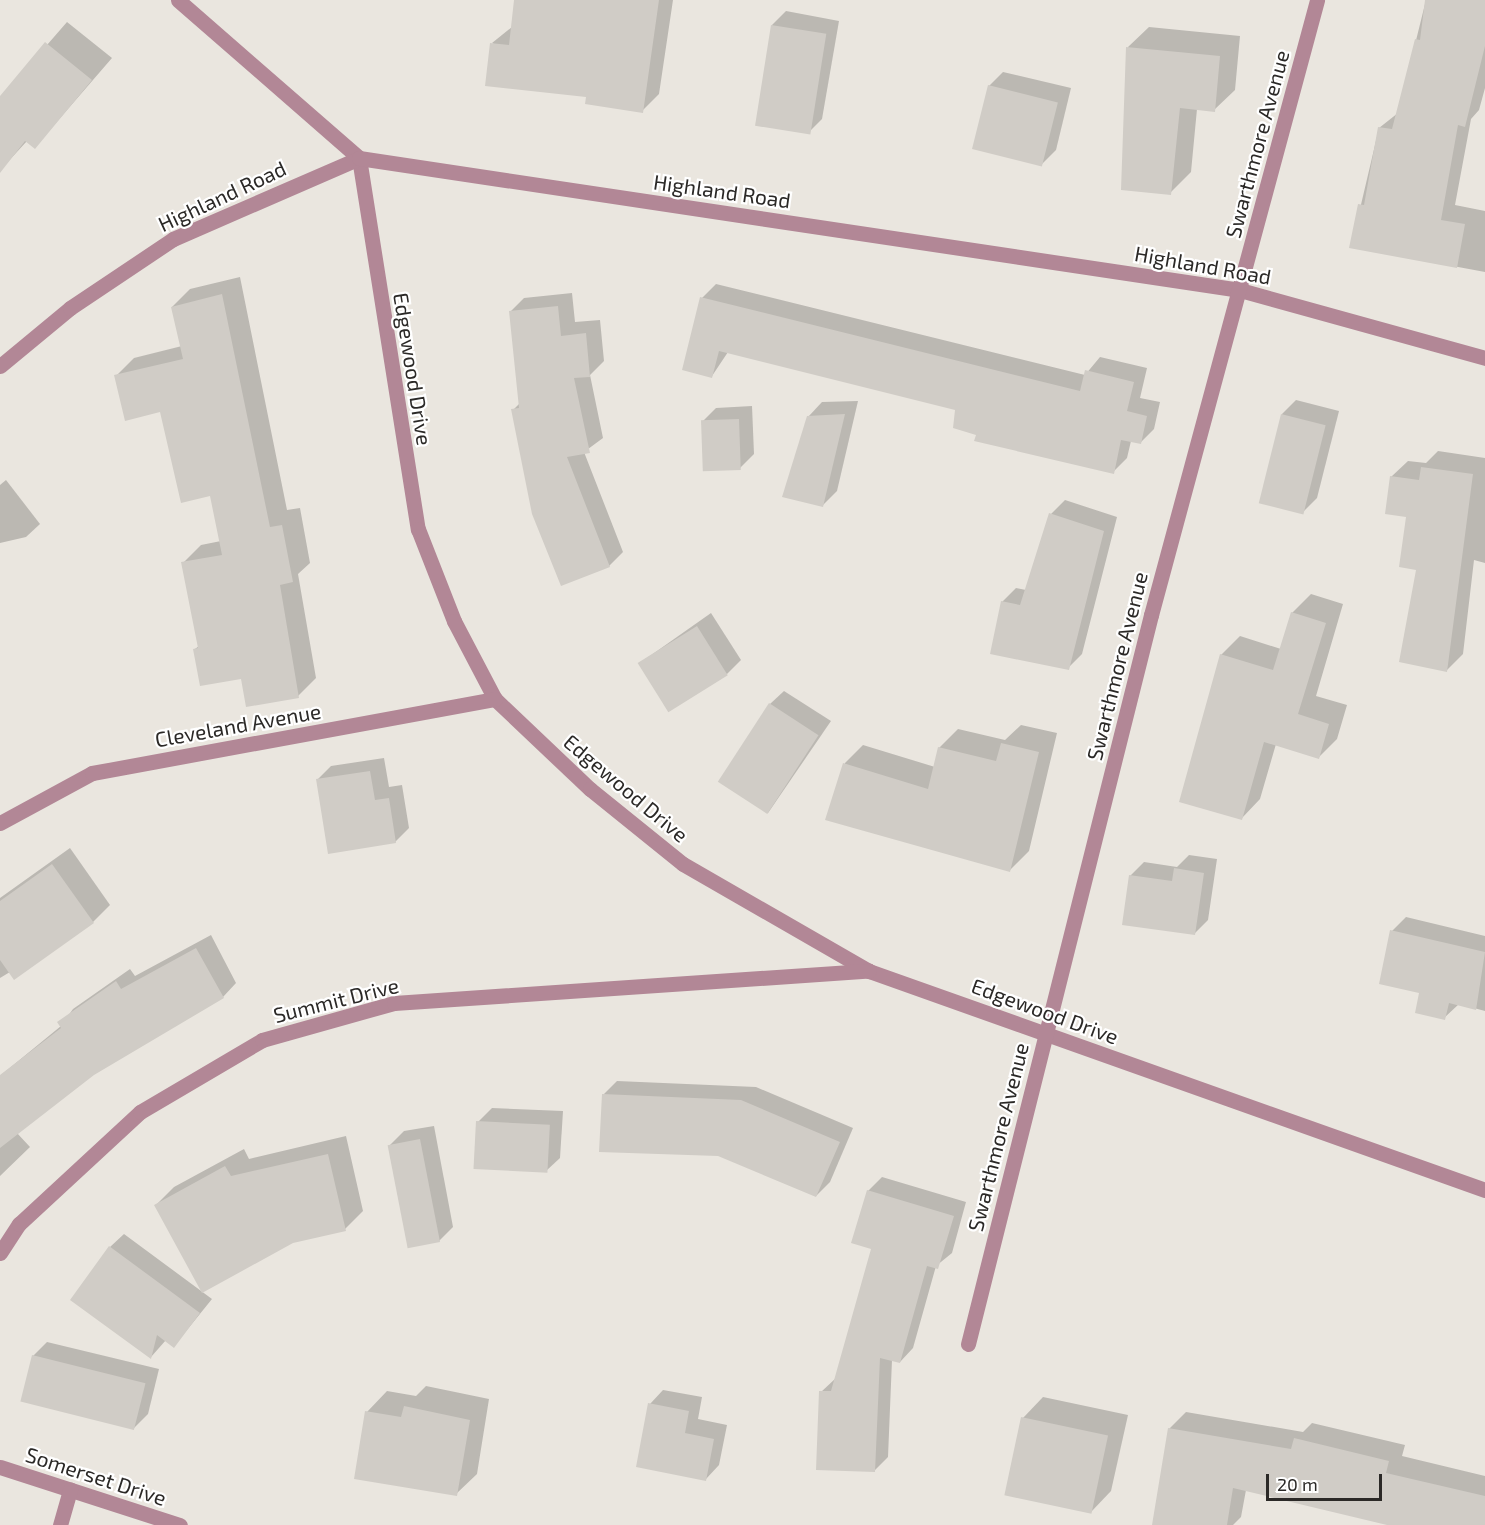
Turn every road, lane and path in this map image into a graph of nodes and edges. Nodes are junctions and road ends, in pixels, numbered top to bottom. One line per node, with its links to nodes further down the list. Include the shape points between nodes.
1 (178, 0): 3 (street)
2 (1317, 0): 4 (street, Swarthmore Avenue)
3 (359, 158): 4 (street, Highland Road); 6 (street, Highland Road, via 173,238 70,309); 7 (street, Edgewood Drive, via 418,529 454,621)
4 (1240, 290): 5 (street, Highland Road); 10 (street, Swarthmore Avenue, via 1150,615)
5 (1485, 358)
6 (0, 366)
7 (495, 699): 8 (street, Cleveland Avenue, via 92,773); 9 (street, Edgewood Drive, via 590,789 683,864)
8 (0, 823)
9 (869, 971): 10 (street, Edgewood Drive); 12 (street, Summit Drive, via 394,1003 262,1040 140,1112 18,1224)
10 (1046, 1033): 11 (street, Edgewood Drive); 13 (street, Swarthmore Avenue)
11 (1485, 1190)
12 (0, 1253)
13 (968, 1344)
14 (0, 1467): 15 (street, Somerset Drive)
15 (70, 1489): 16 (street); 17 (street, Somerset Drive)
16 (60, 1525)
17 (180, 1525)

